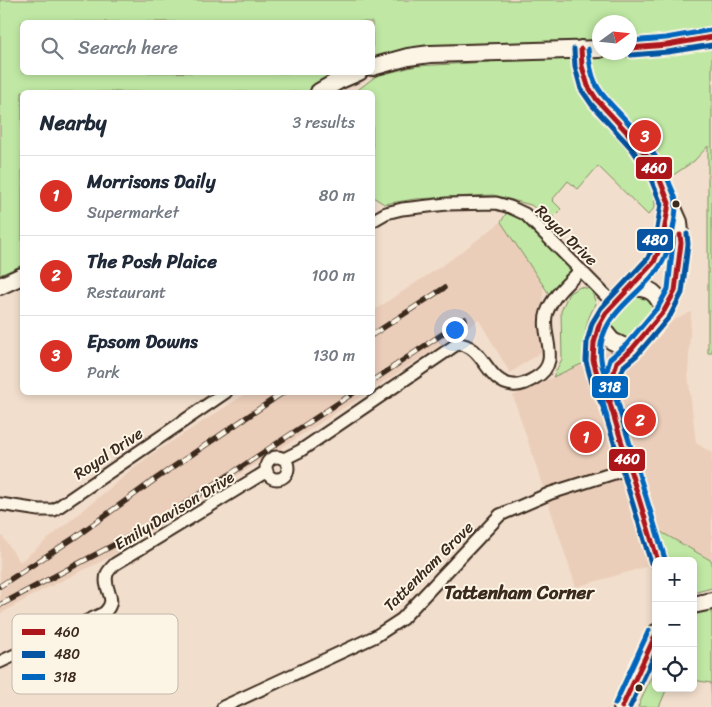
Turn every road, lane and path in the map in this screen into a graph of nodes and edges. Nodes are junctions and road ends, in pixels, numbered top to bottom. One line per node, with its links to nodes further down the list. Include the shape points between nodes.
1 (712, 37): 2 (main road)
2 (637, 47)
3 (581, 49): 4 (main road); 5 (main road, via 430,54); 8 (main road, via 588,86 638,144 656,170)
4 (592, 49)
5 (375, 66)
6 (352, 75): 7 (main road)
7 (322, 90)
8 (670, 203): 13 (main road, via 662,243 654,262); 15 (main road, via 679,222 681,243 675,291)
9 (375, 218): 10 (street, Royal Drive, via 402,209 496,203 525,214)
10 (581, 270): 14 (street, Royal Drive); 20 (street, Emily Davison Drive, via 556,295 547,313 549,359 540,375 524,384 499,381 474,350 466,344 457,344)
11 (20, 277): 12 (main road)
12 (0, 286)
13 (632, 287): 14 (main road); 15 (main road, via 651,291 660,298)
14 (614, 304): 16 (main road)
15 (664, 311): 17 (main road)
16 (598, 325): 17 (main road, via 612,340); 19 (main road, via 593,360)
17 (631, 350): 19 (main road, via 617,362)
18 (222, 395): 23 (street, Royal Drive, via 54,510)
19 (610, 404): 21 (main road)
20 (284, 459): 22 (street, Emily Davison Drive, via 278,456 271,458); 22 (street, via 288,469 282,478 271,477)
21 (630, 468): 24 (main road); 31 (street, Tattenham Grove, via 551,493 500,515 402,619 376,636)
22 (267, 471): 27 (street, Emily Davison Drive, via 114,564 107,574 110,607)
23 (0, 504)
24 (657, 557)
25 (712, 601): 26 (main road)
26 (697, 604)
27 (102, 614)
28 (652, 642): 33 (main road)
29 (12, 656): 30 (street, Emily Davison Drive)
30 (0, 662)
31 (240, 704): 32 (street, Tattenham Grove)
32 (223, 707)
33 (622, 707)

